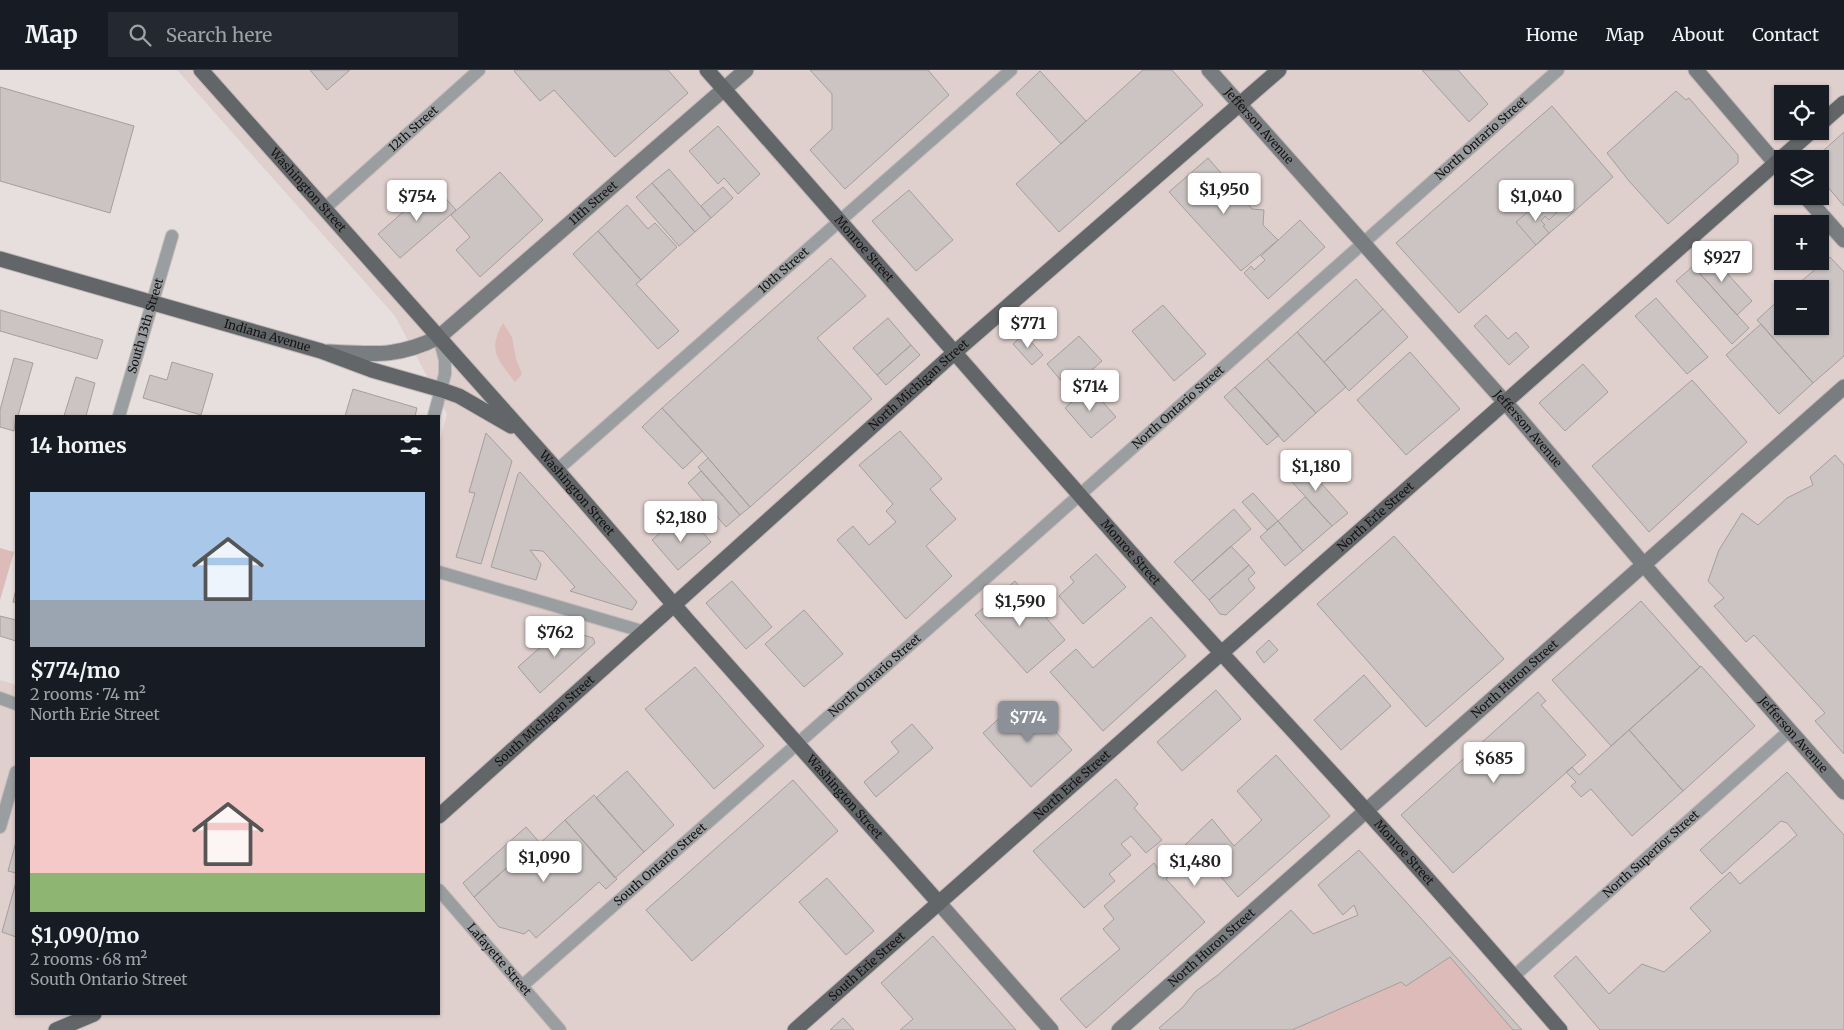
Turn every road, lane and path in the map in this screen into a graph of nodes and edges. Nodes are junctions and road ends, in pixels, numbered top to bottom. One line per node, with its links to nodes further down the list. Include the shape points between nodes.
1 (479, 70): 19 (street, 12th Street)
2 (707, 70): 10 (main road, Monroe Street)
3 (746, 70): 10 (street, 11th Street)
4 (1011, 70): 20 (street, 10th Street)
5 (1208, 70): 12 (street, Jefferson Avenue)
6 (1279, 70): 12 (main road, North Michigan Street)
7 (1558, 70): 23 (street, North Ontario Street)
8 (1696, 70): 16 (street)
9 (208, 73): 19 (main road, Washington Street)
10 (724, 89): 20 (main road, Monroe Street); 26 (street, 11th Street)
11 (1844, 103): 13 (main road)
12 (1240, 105): 23 (street, Jefferson Avenue); 28 (main road, North Michigan Street)
13 (1829, 116)
14 (1804, 140): 15 (main road, North Erie Street)
15 (1795, 150)
16 (1774, 161)
17 (1774, 171): 31 (main road, North Erie Street)
18 (1813, 205): 22 (street)
19 (324, 209): 26 (main road, Washington Street)
20 (841, 220): 28 (main road, Monroe Street); 35 (street, 10th Street)
21 (172, 236): 25 (street, South 13th Street)
22 (1844, 240)
23 (1363, 244): 31 (street, Jefferson Avenue); 36 (street, North Ontario Street)
24 (0, 259): 25 (main road, Indiana Avenue)
25 (152, 303): 27 (main road, Indiana Avenue); 32 (street, South 13th Street)
26 (439, 337): 27 (street, 11th Street, via 391,354); 30 (street, via 445,360); 34 (main road, Washington Street)
27 (321, 351): 30 (main road, Indiana Avenue)
28 (954, 353): 36 (main road, Monroe Street); 39 (main road, North Michigan Street)
29 (1844, 388): 37 (street, North Huron Street)
30 (442, 390): 33 (street); 34 (main road, Indiana Avenue, via 476,404)
31 (1505, 403): 37 (street, Jefferson Avenue); 41 (main road, North Erie Street)
32 (119, 415)
33 (434, 415)
34 (524, 434): 35 (main road, Washington Street)
35 (558, 470): 39 (main road, Washington Street)
36 (1080, 495): 41 (main road, Monroe Street); 45 (street, North Ontario Street)
37 (1643, 564): 44 (street, Jefferson Avenue); 49 (street, North Huron Street)
38 (440, 572): 40 (street)
39 (674, 605): 40 (main road, South Michigan Street); 45 (main road, Washington Street)
40 (645, 632): 50 (main road, South Michigan Street)
41 (1221, 654): 49 (main road, Monroe Street); 53 (main road, North Erie Street)
42 (0, 698): 43 (street)
43 (15, 704)
44 (1790, 731): 47 (street, Jefferson Avenue); 54 (street, North Superior Street)
45 (798, 744): 53 (main road, Washington Street); 55 (street, South Ontario Street)
46 (15, 776): 48 (street)
47 (1844, 792)
48 (8, 804): 51 (street)
49 (1366, 810): 54 (main road, Monroe Street); 61 (street, North Huron Street)
50 (440, 815)
51 (0, 827)
52 (440, 891): 55 (street, Lafayette Street)
53 (939, 903): 59 (main road, South Erie Street); 60 (street, Washington Street)
54 (1513, 976): 62 (main road, Monroe Street)
55 (522, 986): 58 (street, Lafayette Street)
56 (92, 1015): 57 (main road)
57 (56, 1030)
58 (560, 1030)
59 (795, 1030)
60 (1051, 1030)
61 (1119, 1030)
62 (1560, 1030)

